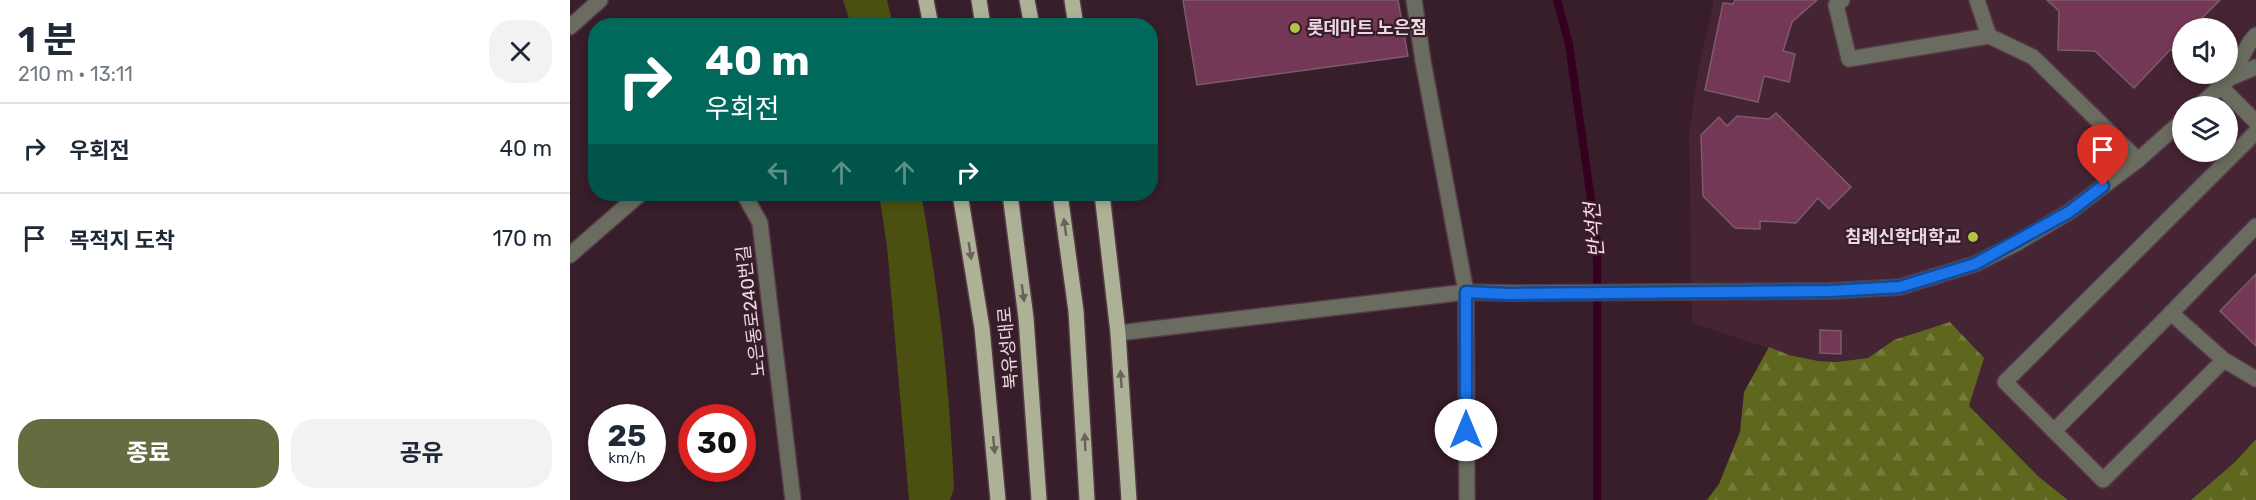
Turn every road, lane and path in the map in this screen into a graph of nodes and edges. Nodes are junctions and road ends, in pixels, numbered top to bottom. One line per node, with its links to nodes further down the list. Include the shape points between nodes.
1 (600, 0): 13 (street)
2 (926, 0): 9 (main road)
3 (979, 0): 10 (main road)
4 (1027, 0): 11 (main road)
5 (1072, 0): 12 (main road)
6 (1414, 0): 34 (street)
7 (1842, 0): 15 (street, via 1836,5 1849,59)
8 (1977, 0): 15 (street)
9 (929, 18)
10 (982, 18)
11 (1030, 18)
12 (1075, 18)
13 (570, 27)
14 (2256, 35): 16 (street)
15 (1989, 36): 25 (street, via 2033,57)
16 (2238, 62)
17 (2256, 67): 18 (street)
18 (2238, 76)
19 (2224, 84): 21 (street)
20 (2226, 84): 22 (street)
21 (2210, 96)
22 (2256, 122)
23 (2172, 130): 25 (street)
24 (2256, 132): 39 (street, via 2005,382)
25 (2138, 160): 34 (street, via 2069,212 2017,243 1975,264 1900,287 1830,291)
26 (632, 201): 33 (street)
27 (748, 201): 41 (street, 노은동로240번길, via 760,223)
28 (961, 201): 40 (main road, one-way to 40, via 982,328)
29 (1011, 201): 44 (main road, 북유성대로, one-way to 44, via 1026,318)
30 (1061, 201): 45 (main road, one-way to 30, via 1076,312)
31 (1103, 201): 36 (main road)
32 (2256, 226): 35 (street)
33 (570, 255)
34 (1466, 292): 36 (street); 47 (street)
35 (2171, 313): 37 (street); 39 (street)
36 (1119, 333): 46 (main road, one-way to 36)
37 (2224, 360): 38 (street); 39 (street, via 2103,480)
38 (2256, 379)
39 (2054, 430)
40 (997, 480): 42 (street); 43 (main road)
41 (793, 500)
42 (990, 500)
43 (998, 500)
44 (1039, 500)
45 (1088, 500)
46 (1129, 500)
47 (1467, 500)

